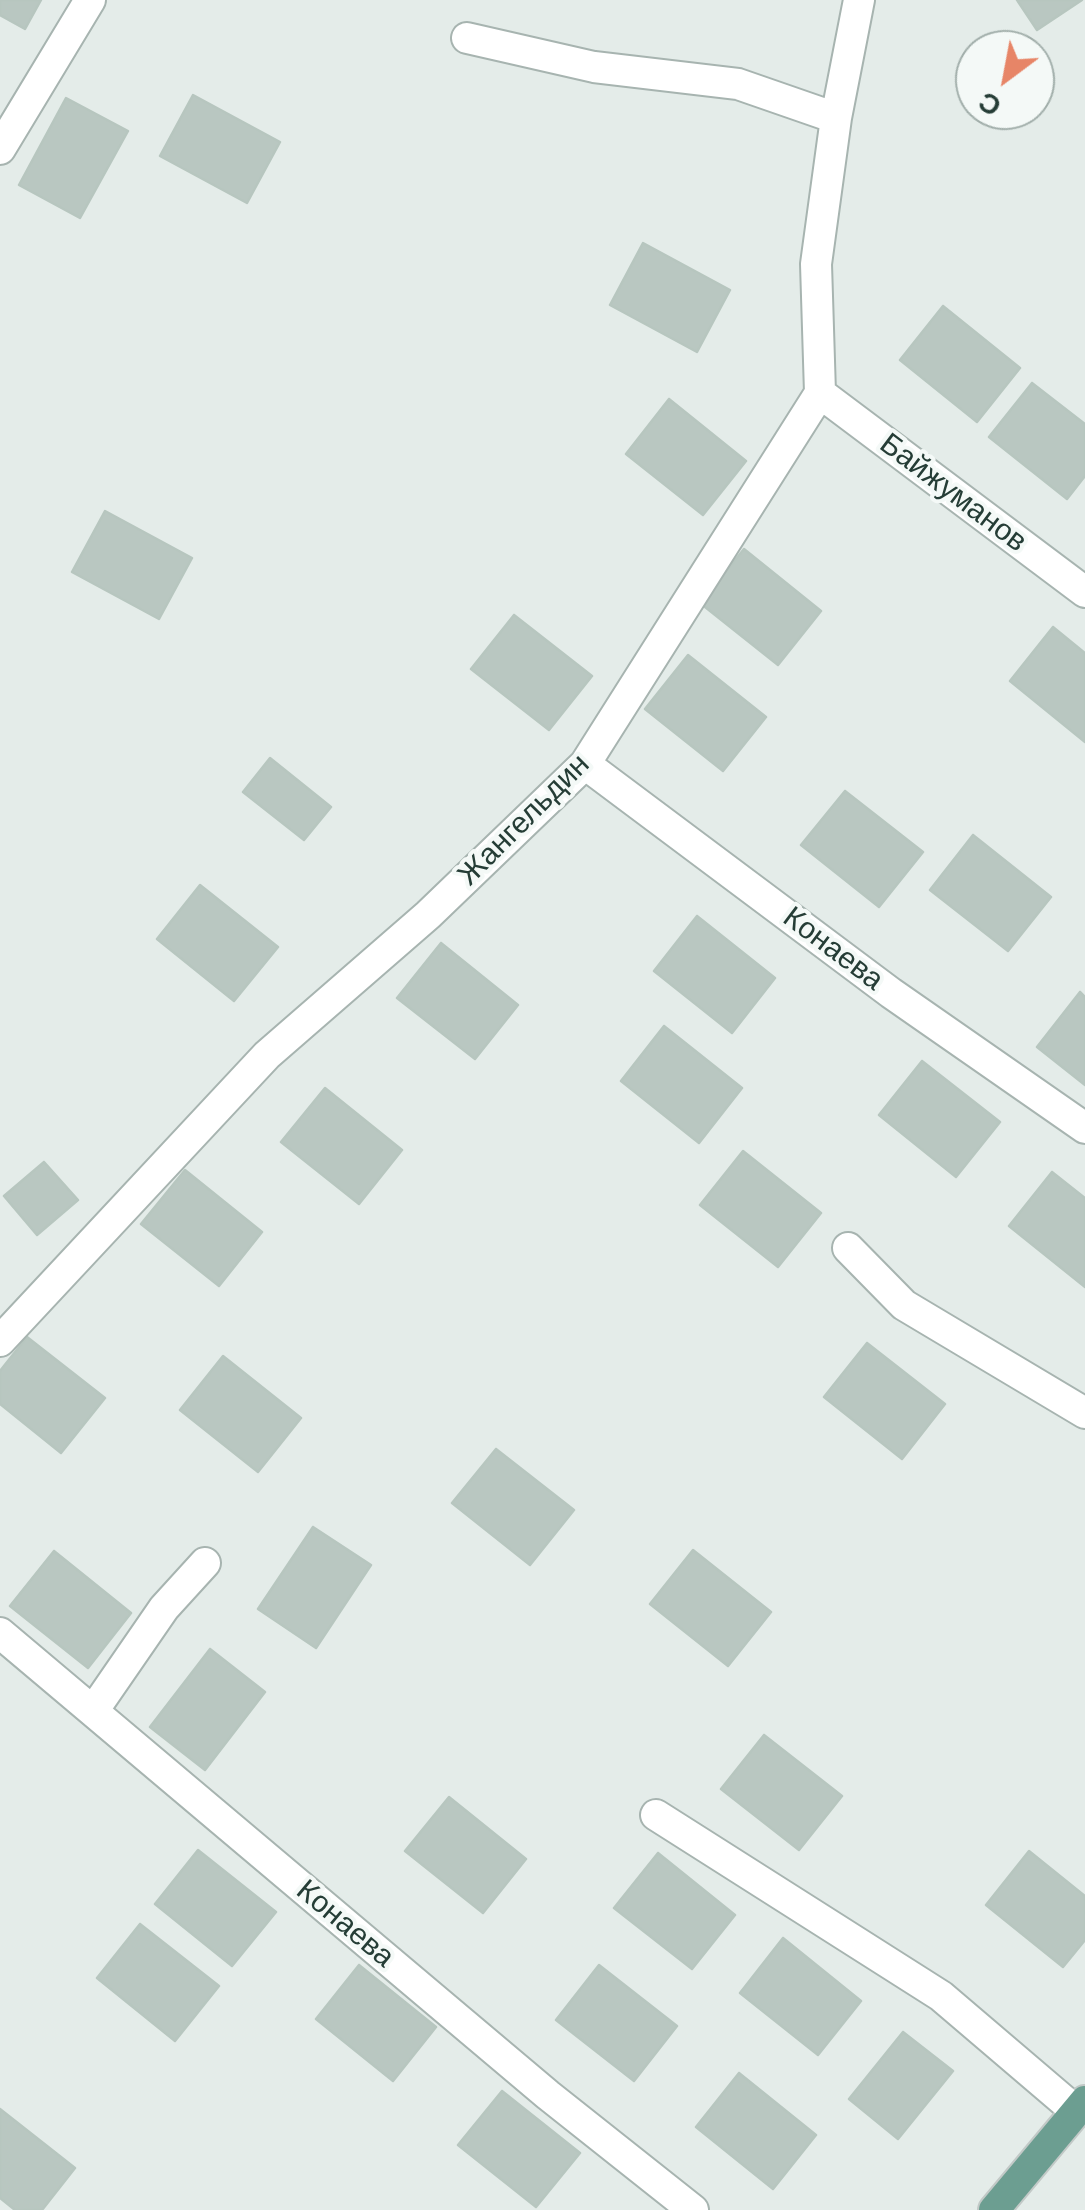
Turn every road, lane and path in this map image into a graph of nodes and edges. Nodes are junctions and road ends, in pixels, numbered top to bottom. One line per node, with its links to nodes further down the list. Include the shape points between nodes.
1 (90, 0): 5 (street)
2 (860, 0): 4 (street)
3 (467, 38): 4 (street, via 594,67 738,84)
4 (836, 118): 6 (street, via 816,264)
5 (0, 149)
6 (820, 393): 7 (street, Байжуманов); 8 (street, Жангельдин)
7 (1085, 592)
8 (585, 764): 9 (street, Конаева, via 891,993); 11 (street, Жангельдин, via 428,915 268,1055)
9 (1085, 1128)
10 (848, 1248): 12 (street, via 904,1305)
11 (0, 1341)
12 (1085, 1412)
13 (205, 1563): 15 (street, via 164,1608)
14 (0, 1633): 15 (street, Конаева)
15 (93, 1711): 18 (street, Конаева)
16 (656, 1814): 17 (street, via 940,1996)
17 (1081, 2106): 19 (main road)
18 (694, 2210)
19 (994, 2210)

